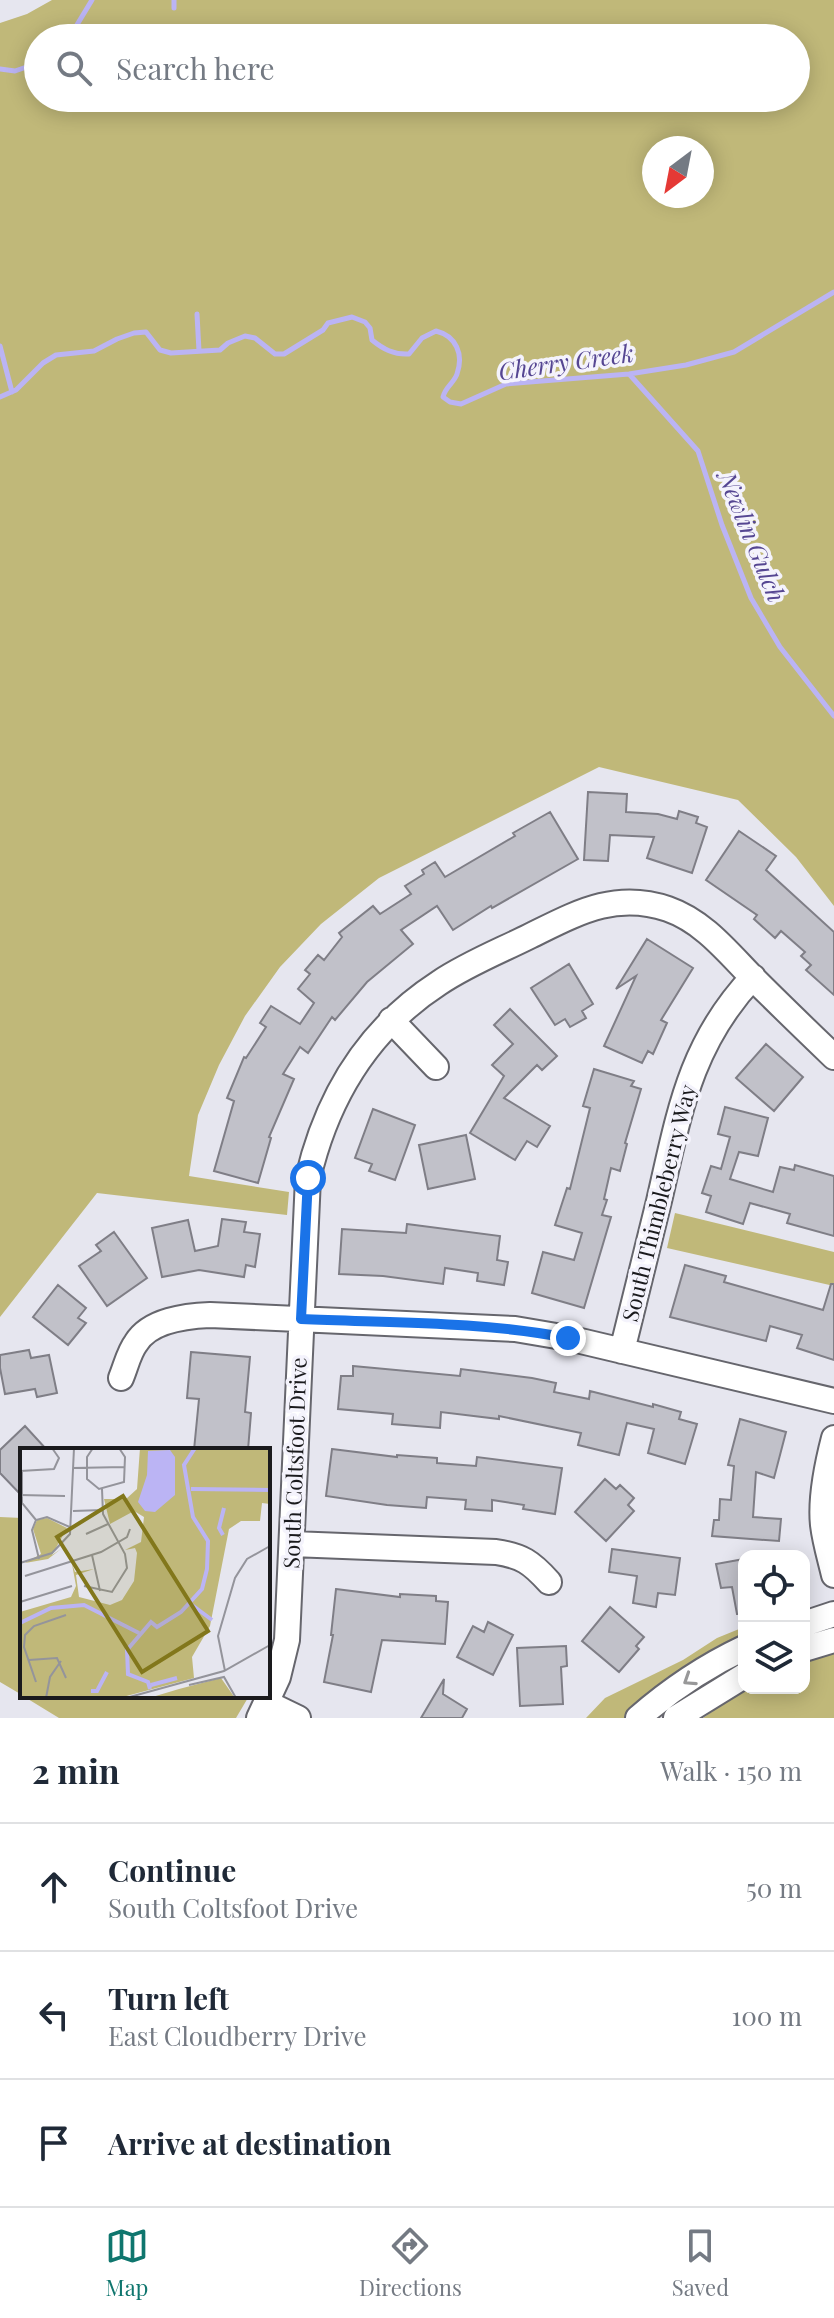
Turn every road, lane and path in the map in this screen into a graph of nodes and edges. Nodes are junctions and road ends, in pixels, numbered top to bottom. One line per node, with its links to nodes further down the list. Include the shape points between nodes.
1 (753, 977): 2 (street, South Coltsfoot Drive, via 684,916 643,903 614,903 579,913 464,969); 3 (street, South Coltsfoot Drive); 6 (street, South Thimbleberry Way, via 711,1033 684,1095)
2 (391, 1020): 4 (street); 5 (street, South Coltsfoot Drive, via 343,1082 313,1156)
3 (834, 1057)
4 (436, 1067)
5 (301, 1319): 6 (street, via 515,1329); 7 (street, via 178,1318 141,1336); 10 (street, South Coltsfoot Drive)
6 (622, 1351): 8 (street)
7 (121, 1378)
8 (834, 1401)
9 (834, 1438): 11 (street, via 822,1512)
10 (292, 1544): 12 (street, via 512,1554 532,1563); 19 (street, South Coltsfoot Drive, via 287,1640)
11 (834, 1575)
12 (549, 1582)
13 (834, 1614): 14 (street)
14 (810, 1622)
15 (834, 1640): 16 (street)
16 (810, 1647)
17 (738, 1651): 21 (street, one-way to 21, via 688,1680)
18 (738, 1680): 23 (street)
19 (270, 1695)
20 (263, 1711): 22 (street)
21 (640, 1717)
22 (298, 1718)
23 (676, 1718)

